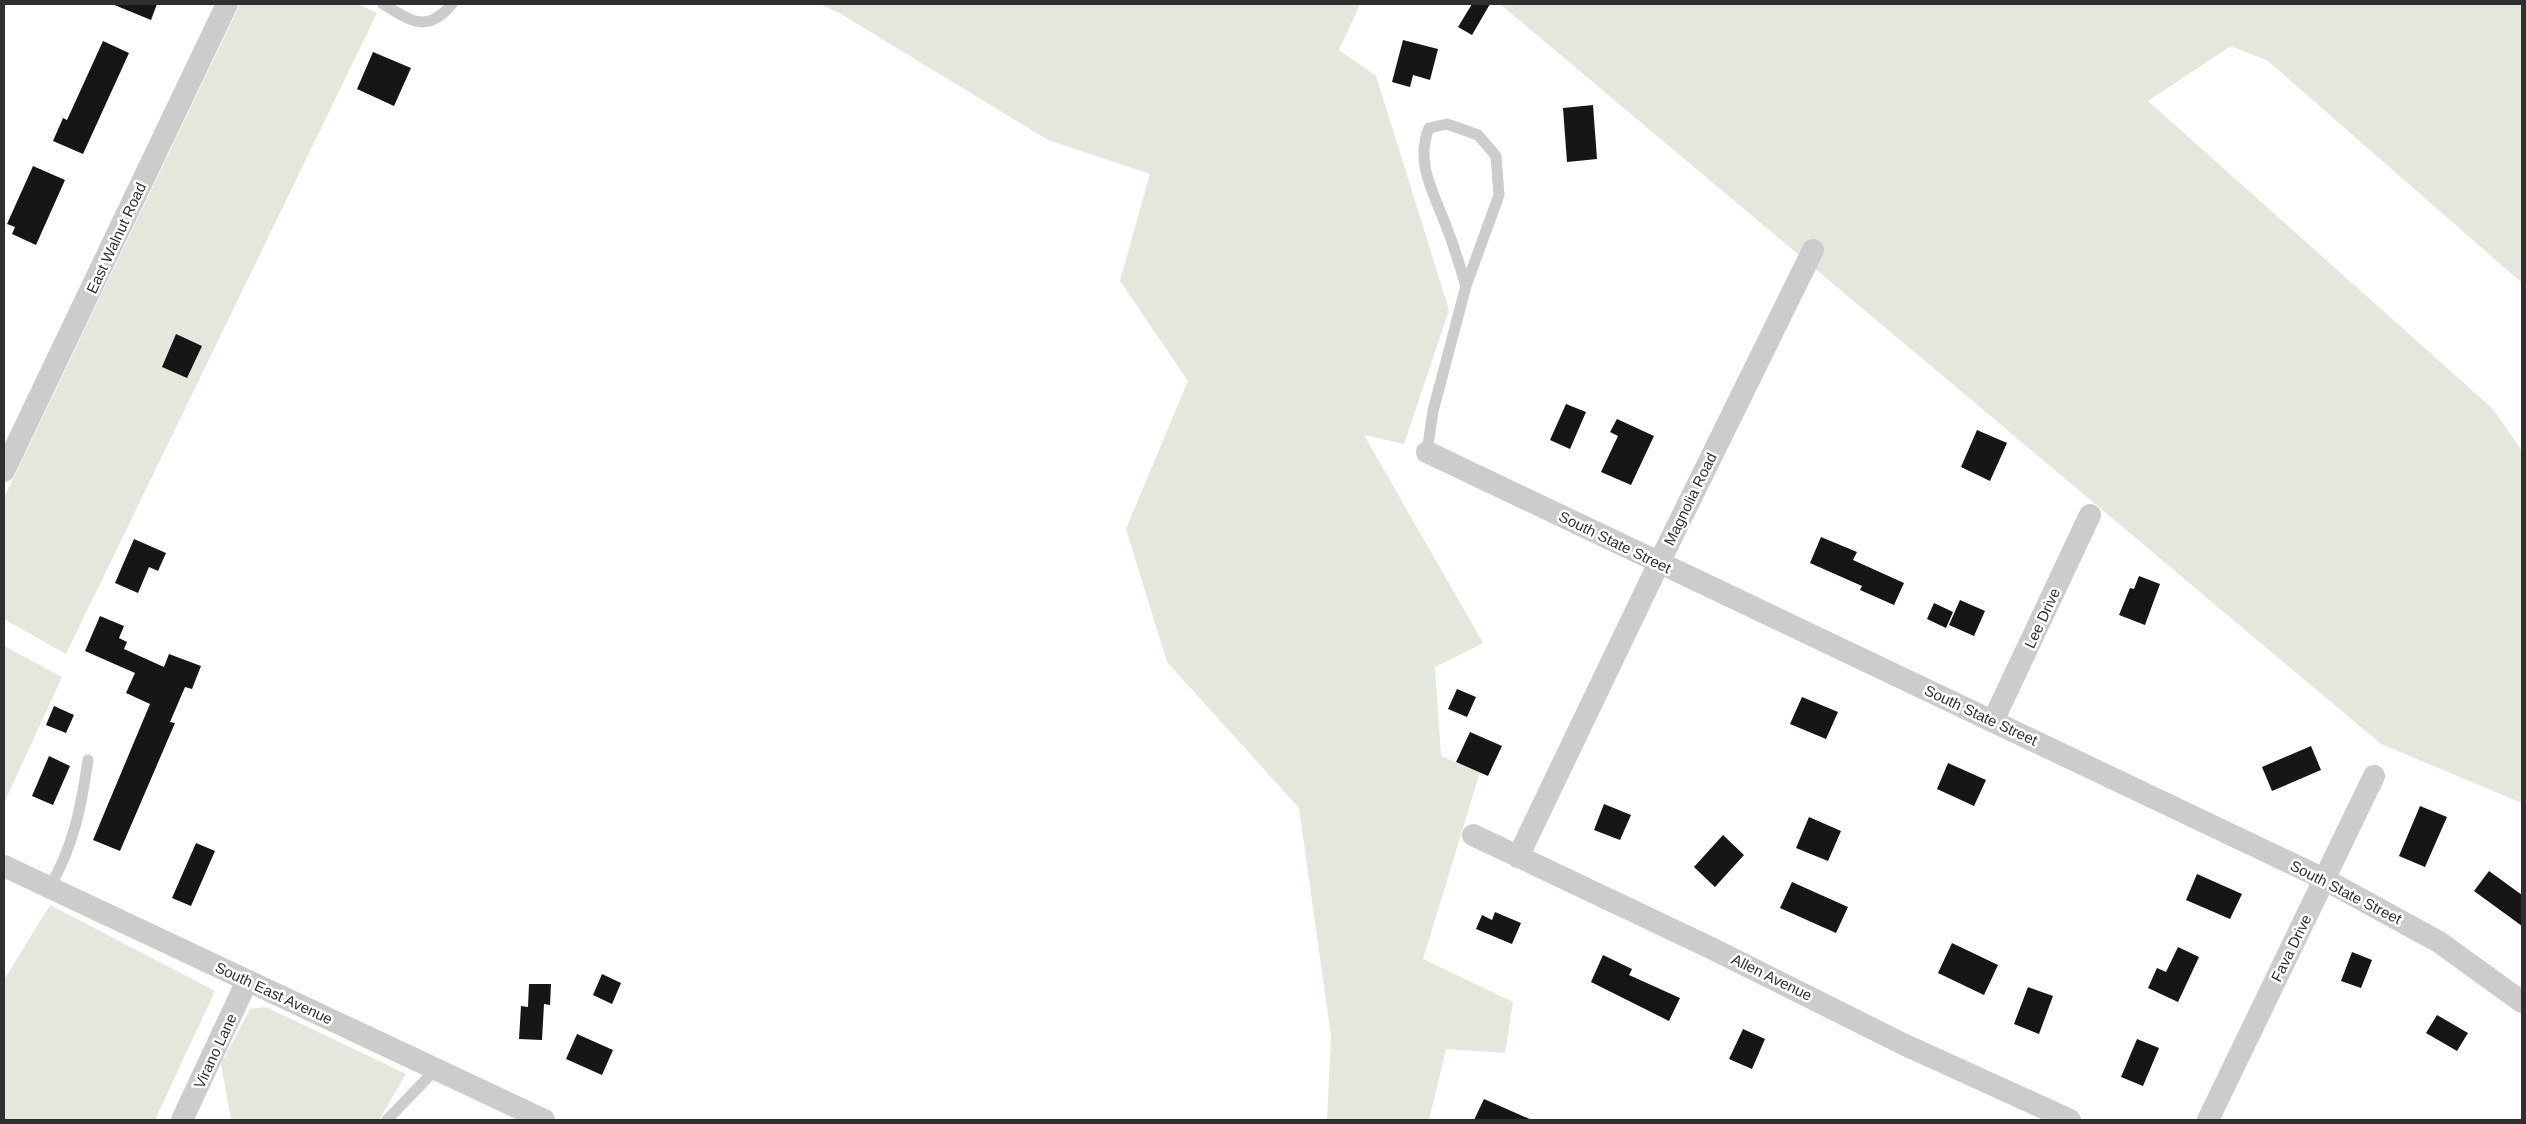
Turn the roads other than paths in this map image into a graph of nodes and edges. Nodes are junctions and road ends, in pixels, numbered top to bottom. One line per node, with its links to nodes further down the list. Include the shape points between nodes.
1 (227, 4): 7 (street, East Walnut Road)
2 (382, 4): 3 (lane, via 417,22 427,23 443,15)
3 (452, 4)
4 (1813, 250): 9 (street, Magnolia Road)
5 (1466, 286): 5 (lane, via 1499,194 1496,156 1478,135 1447,124 1429,128 1422,143 1426,177 1449,232); 6 (lane, via 1433,411)
6 (1426, 452): 9 (street, South State Street)
7 (4, 471)
8 (2090, 515): 10 (street, Lee Drive)
9 (1659, 563): 10 (street, South State Street); 14 (street, Magnolia Road)
10 (1993, 721): 16 (street, South State Street)
11 (88, 760): 17 (lane, via 79,816 60,869)
12 (2374, 776): 16 (street, Fava Drive)
13 (1473, 835): 14 (street, Allen Avenue)
14 (1518, 857): 24 (street, Allen Avenue, via 1903,1044)
15 (4, 866): 17 (street, South East Avenue)
16 (2324, 879): 19 (street, South State Street, via 2439,942); 25 (street, Fava Drive)
17 (49, 888): 18 (street, South East Avenue)
18 (247, 981): 20 (street, South East Avenue); 21 (street, Virano Lane)
19 (2522, 1002)
20 (436, 1069): 22 (lane); 23 (street, South East Avenue)
21 (182, 1120)
22 (387, 1120)
23 (544, 1120)
24 (2070, 1120)
25 (2208, 1120)

